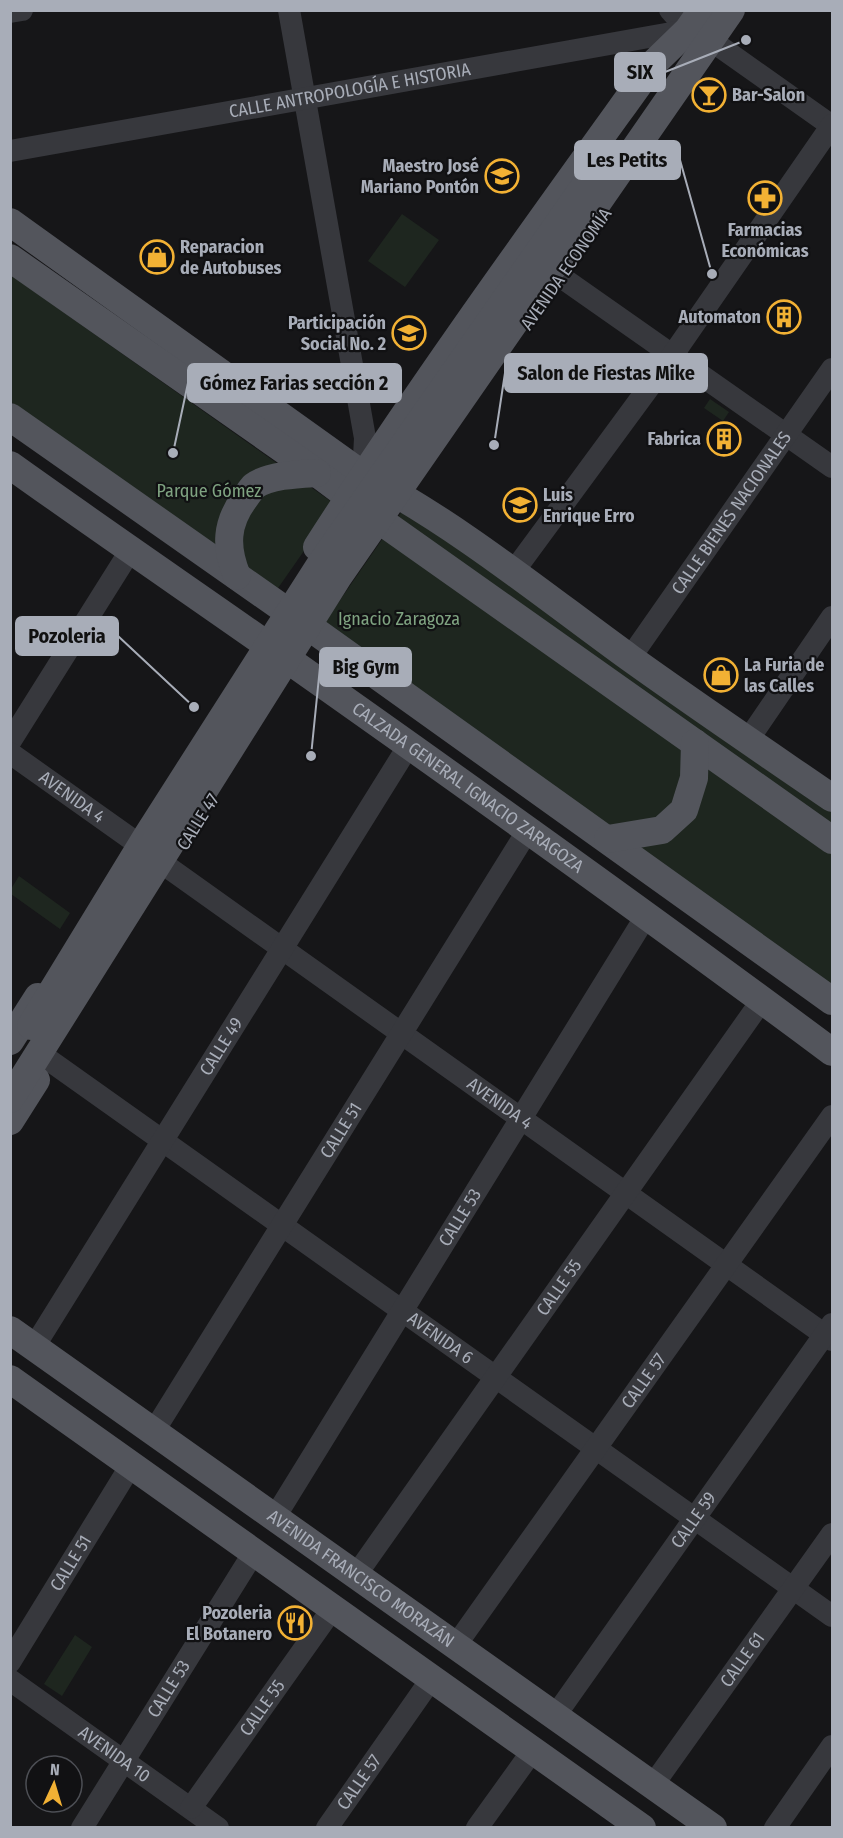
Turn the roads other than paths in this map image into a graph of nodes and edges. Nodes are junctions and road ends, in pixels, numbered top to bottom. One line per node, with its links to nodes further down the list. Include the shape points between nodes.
1 (22, 10): 5 (street)
2 (289, 10): 8 (street)
3 (731, 10): 56 (main road, bridge, via 338,577)
4 (743, 10): 7 (main road, AVENIDA ECONOMÍA)
5 (10, 12)
6 (687, 17): 7 (street); 8 (street, CALLE ANTROPOLOGÍA E HISTORIA); 17 (main road); 52 (main road, bridge, via 669,63 320,565)
7 (719, 46): 9 (street); 13 (main road, AVENIDA ECONOMÍA)
8 (305, 100): 10 (street, CALLE ANTROPOLOGÍA E HISTORIA); 23 (street, via 365,438)
9 (832, 126): 14 (street)
10 (10, 151)
11 (10, 222): 23 (main road)
12 (10, 258): 22 (main road)
13 (561, 277): 14 (street); 19 (main road, AVENIDA ECONOMÍA)
14 (672, 356): 18 (street); 27 (street)
15 (832, 369): 18 (street, CALLE BIENES NACIONALES)
16 (10, 417): 28 (main road, CALZADA GENERAL IGNACIO ZARAGOZA)
17 (402, 419): 19 (main road, via 405,437 412,444); 23 (main road)
18 (786, 435): 21 (street); 33 (street, CALLE BIENES NACIONALES)
19 (442, 444): 24 (main road, AVENIDA ECONOMÍA)
20 (10, 465): 26 (main road, CALZADA GENERAL IGNACIO ZARAGOZA)
21 (832, 467)
22 (317, 473): 23 (main road); 28 (main road, via 286,474 254,486 236,510 228,535)
23 (356, 486): 24 (main road); 25 (main road); 29 (main road)
24 (404, 497): 25 (main road, AVENIDA ECONOMÍA); 27 (main road)
25 (385, 524): 31 (main road, CALLE 47); 39 (main road)
26 (130, 551): 32 (main road, CALZADA GENERAL IGNACIO ZARAGOZA); 38 (street)
27 (514, 571): 33 (main road)
28 (237, 576): 29 (main road, CALZADA GENERAL IGNACIO ZARAGOZA)
29 (279, 606): 31 (main road, CALZADA GENERAL IGNACIO ZARAGOZA); 32 (main road)
30 (832, 617): 37 (street)
31 (315, 630): 34 (main road, CALLE 47); 44 (main road, CALZADA GENERAL IGNACIO ZARAGOZA)
32 (257, 640): 34 (main road, CALZADA GENERAL IGNACIO ZARAGOZA); 35 (main road)
33 (630, 658): 37 (main road)
34 (295, 664): 36 (main road, CALLE 47); 40 (main road, CALZADA GENERAL IGNACIO ZARAGOZA)
35 (223, 696): 36 (main road, via 239,687 255,690 265,703); 46 (main road)
36 (262, 719): 47 (main road, CALLE 47)
37 (748, 740): 42 (main road)
38 (10, 742)
39 (695, 743): 44 (main road, via 694,778 684,810 663,830); 45 (main road)
40 (409, 746): 43 (main road, CALZADA GENERAL IGNACIO ZARAGOZA); 49 (street, CALLE 49)
41 (10, 753): 46 (street, AVENIDA 4)
42 (832, 798)
43 (528, 830): 48 (main road, CALZADA GENERAL IGNACIO ZARAGOZA); 53 (street, CALLE 51)
44 (608, 839): 51 (main road, CALZADA GENERAL IGNACIO ZARAGOZA)
45 (832, 840)
46 (134, 842): 52 (main road)
47 (169, 868): 49 (street, AVENIDA 4); 55 (main road, CALLE 47)
48 (646, 916): 50 (main road, CALZADA GENERAL IGNACIO ZARAGOZA); 58 (street, CALLE 53)
49 (282, 948): 53 (street, AVENIDA 4); 60 (street, CALLE 49)
50 (762, 1000): 54 (main road, CALZADA GENERAL IGNACIO ZARAGOZA); 61 (street, CALLE 55)
51 (832, 1001)
52 (17, 1034)
53 (401, 1034): 58 (street, AVENIDA 4); 62 (street, CALLE 51)
54 (832, 1052)
55 (49, 1060): 59 (main road, CALLE 47); 60 (street, AVENIDA 6)
56 (10, 1099)
57 (832, 1116): 63 (street, CALLE 57)
58 (521, 1119): 61 (street, AVENIDA 4); 64 (street, CALLE 53)
59 (10, 1121)
60 (159, 1132): 62 (street, AVENIDA 6, via 187,1159); 67 (street, CALLE 49, via 145,1167)
61 (625, 1194): 63 (street, AVENIDA 4); 68 (street, CALLE 55)
62 (281, 1226): 64 (street, AVENIDA 6); 70 (street, CALLE 51)
63 (725, 1256): 66 (street, AVENIDA 4, via 751,1282); 71 (street, CALLE 57, via 708,1291)
64 (402, 1312): 68 (street, AVENIDA 6); 73 (street, CALLE 53)
65 (10, 1330): 67 (main road, AVENIDA FRANCISCO MORAZÁN)
66 (830, 1333): 74 (street, CALLE 59)
67 (34, 1347): 70 (main road, AVENIDA FRANCISCO MORAZÁN)
68 (495, 1378): 71 (street, AVENIDA 6); 77 (street, CALLE 55)
69 (11, 1381): 72 (main road)
70 (154, 1431): 73 (main road, AVENIDA FRANCISCO MORAZÁN)
71 (595, 1449): 74 (street, AVENIDA 6); 81 (street, CALLE 57)
72 (131, 1465): 76 (main road); 82 (street, CALLE 51)
73 (275, 1517): 77 (main road, AVENIDA FRANCISCO MORAZÁN)
74 (694, 1519): 78 (street, AVENIDA 6); 85 (street, CALLE 59)
75 (832, 1534): 78 (street, CALLE 61)
76 (254, 1552): 79 (main road); 88 (street, CALLE 53)
77 (356, 1575): 81 (main road, AVENIDA FRANCISCO MORAZÁN)
78 (791, 1582): 80 (street, AVENIDA 6); 89 (street, CALLE 61, via 776,1614)
79 (333, 1608): 83 (main road); 90 (street, CALLE 55)
80 (824, 1610)
81 (456, 1645): 85 (main road, AVENIDA FRANCISCO MORAZÁN)
82 (12, 1660)
83 (432, 1678): 87 (main road); 94 (street, CALLE 57)
84 (10, 1680): 88 (street, AVENIDA 10)
85 (555, 1716): 89 (main road, AVENIDA FRANCISCO MORAZÁN)
86 (832, 1746): 97 (street)
87 (533, 1750): 91 (main road); 95 (street)
88 (124, 1760): 90 (street, AVENIDA 10); 92 (street, CALLE 53)
89 (653, 1785): 96 (main road, AVENIDA FRANCISCO MORAZÁN)
90 (191, 1808): 93 (street, AVENIDA 10)
91 (632, 1825)
92 (82, 1827)
93 (218, 1827)
94 (327, 1827)
95 (477, 1827)
96 (713, 1827)
97 (775, 1827)

